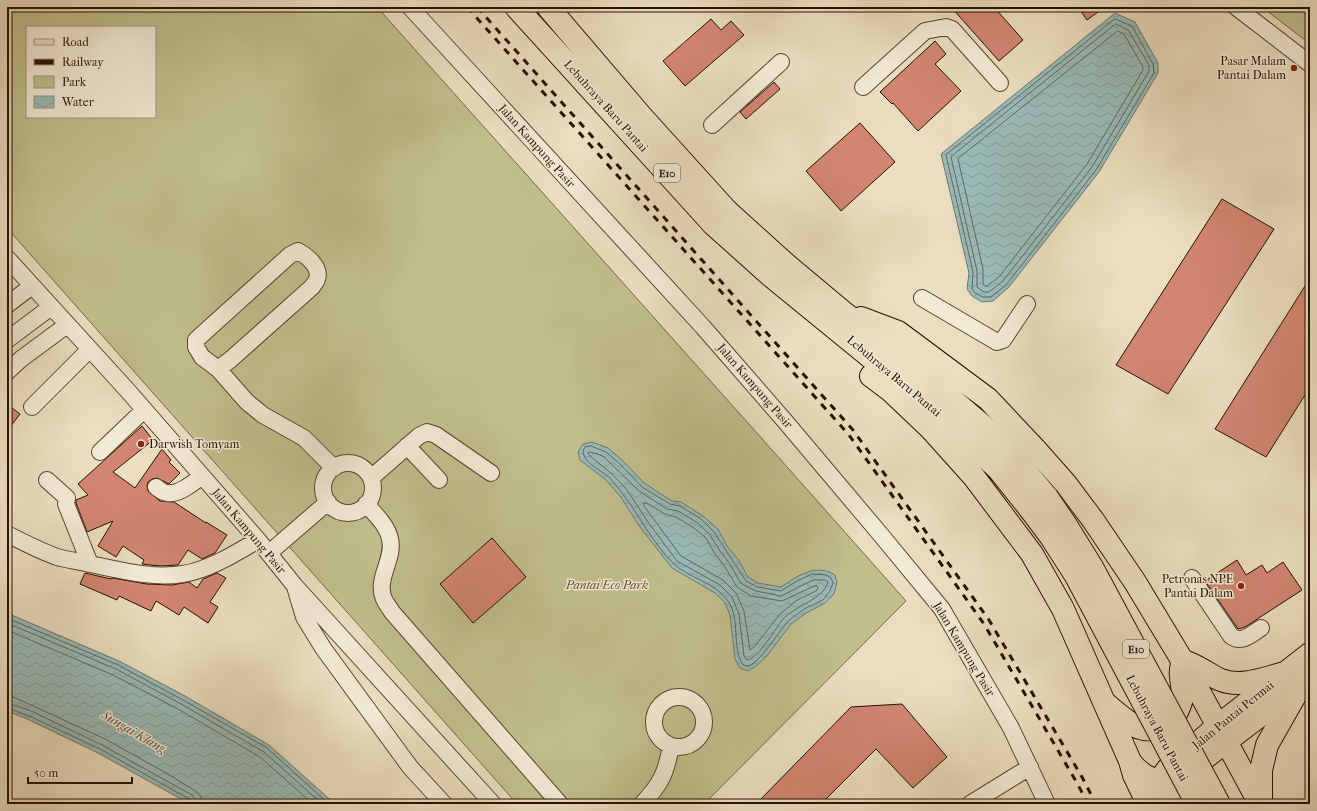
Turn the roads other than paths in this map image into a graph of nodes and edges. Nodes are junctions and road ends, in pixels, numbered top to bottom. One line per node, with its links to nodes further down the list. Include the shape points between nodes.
1 (410, 7): 50 (street, Jalan Kampung Pasir, via 708,333 882,534 942,609 1011,728)
2 (516, 7): 16 (highway, Lebuhraya Baru Pantai / E10, via 713,224 771,276)
3 (548, 7): 16 (highway, Lebuhraya Baru Pantai / E10, via 727,211 788,266)
4 (1236, 7): 6 (street)
5 (781, 62): 9 (street)
6 (1310, 64)
7 (1000, 83): 8 (street, via 952,29 946,27 925,31)
8 (863, 87)
9 (712, 125)
10 (7, 258): 11 (street, Jalan Kampung Pasir)
11 (32, 286): 14 (street); 15 (street, Jalan Kampung Pasir)
12 (922, 298): 13 (street, via 997,342 1003,340)
13 (1027, 304)
14 (7, 305)
15 (51, 307): 17 (street, Jalan Kampung Pasir); 18 (street)
16 (837, 318): 34 (highway, Lebuhraya Baru Pantai / E10, via 998,469); 44 (highway, via 898,332 988,399 1066,484 1093,520 1135,582); 46 (highway, via 849,358 891,391 930,428 974,477 1032,554 1063,609)
17 (67, 325): 19 (street, Jalan Kampung Pasir); 21 (street)
18 (7, 340)
19 (90, 349): 22 (street); 23 (street, Jalan Kampung Pasir)
20 (218, 369): 20 (street, via 202,357 196,347 196,340 290,255 298,251 306,255 318,272 312,287); 26 (street, via 263,416 304,438)
21 (7, 372)
22 (32, 407)
23 (144, 410): 25 (street); 28 (street, Jalan Kampung Pasir)
24 (407, 446): 27 (street, via 423,433 432,433); 29 (street); 31 (street)
25 (100, 452)
26 (334, 468): 29 (street, via 346,463 361,466); 33 (street, via 323,486)
27 (491, 473)
28 (202, 476): 32 (street, via 185,488 172,493 165,493); 37 (street, Jalan Kampung Pasir)
29 (371, 478): 35 (street, via 372,493)
30 (47, 480): 39 (street, via 67,498 66,504)
31 (439, 480)
32 (156, 487)
33 (328, 502): 35 (street, via 338,510 350,513 358,511); 38 (street)
34 (1038, 503): 61 (highway, Lebuhraya Baru Pantai / E10, bridge, via 1051,537 1076,576); 62 (highway, Lebuhraya Baru Pantai / E10, bridge, via 1066,525 1092,567)
35 (366, 504): 54 (street, via 386,528 390,539 391,549 382,580 382,591 392,612)
36 (7, 534): 39 (street, via 58,557)
37 (258, 540): 38 (street, Jalan Kampung Pasir); 39 (street, via 227,558 184,574 151,575)
38 (269, 553): 41 (street, Jalan Kampung Pasir)
39 (90, 564)
40 (1192, 578): 42 (street, via 1231,636 1241,640)
41 (295, 586): 52 (street, via 304,616 323,648 410,767); 53 (street, Jalan Kampung Pasir)
42 (1261, 628)
43 (1310, 653): 45 (main road, Jalan Pantai Permai)
44 (1182, 660): 45 (highway, via 1211,676 1235,683); 46 (highway, via 1182,698 1175,716 1166,725 1153,729 1135,726); 47 (highway)
45 (1299, 679): 47 (main road, Jalan Pantai Permai); 63 (highway, via 1267,745 1261,770)
46 (1102, 700): 49 (highway)
47 (1222, 734): 51 (main road, Jalan Pantai Permai, via 1169,767 1165,771); 63 (highway)
48 (671, 746): 55 (street, via 667,767 661,780)
49 (1130, 761): 51 (main road, via 1150,778); 58 (highway)
50 (1030, 767): 56 (street); 57 (street, Jalan Kampung Pasir)
51 (1169, 780): 59 (main road); 60 (main road)
52 (444, 804)
53 (493, 804)
54 (560, 804)
55 (642, 804)
56 (970, 804)
57 (1047, 804)
58 (1148, 804)
59 (1157, 804)
60 (1176, 804)
61 (1197, 804)
62 (1219, 804)
63 (1260, 804)

